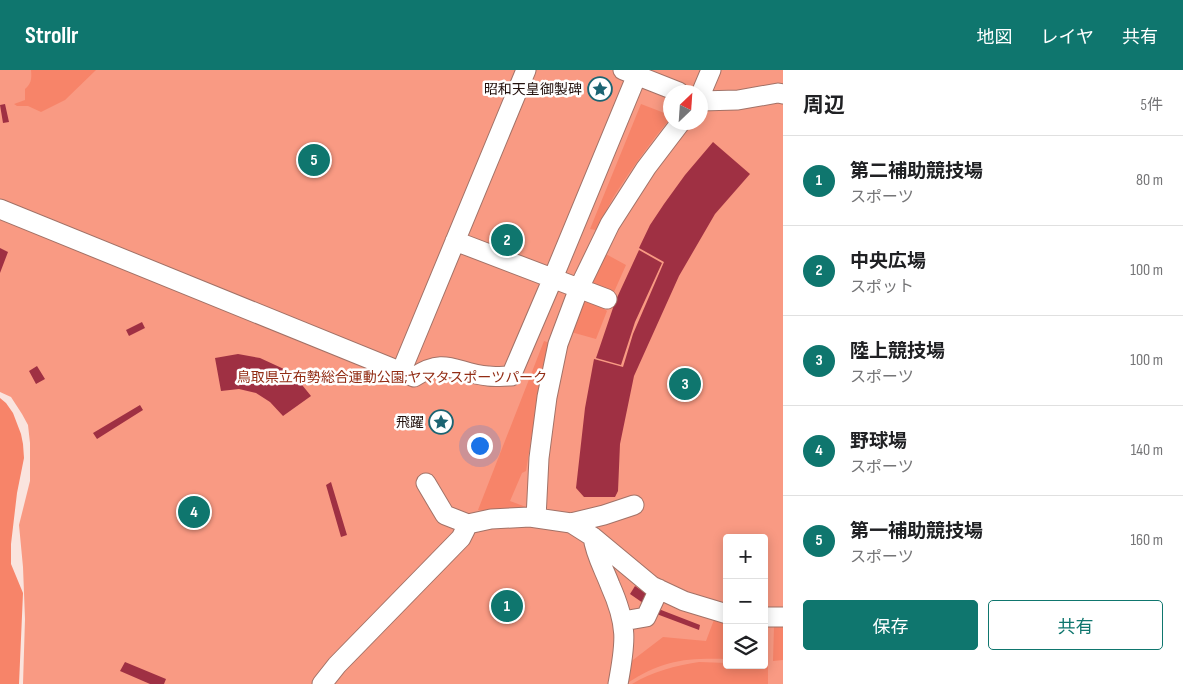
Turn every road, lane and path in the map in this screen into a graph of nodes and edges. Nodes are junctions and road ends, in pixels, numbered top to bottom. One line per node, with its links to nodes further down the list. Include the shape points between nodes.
1 (526, 70): 10 (street)
2 (711, 70): 5 (street)
3 (633, 72): 4 (street); 11 (street)
4 (663, 85)
5 (705, 85)
6 (783, 94): 7 (street)
7 (708, 101)
8 (675, 130): 12 (street, via 610,224)
9 (0, 210): 14 (street)
10 (455, 241): 11 (street); 14 (street)
11 (554, 278): 12 (street); 14 (street, via 511,376 488,376 450,366 436,366 414,377)
12 (579, 288): 13 (street); 17 (street, via 558,344 547,397)
13 (607, 299)
14 (401, 372)
15 (426, 484): 19 (street, via 445,514)
16 (634, 504): 18 (street)
17 (536, 518): 18 (street); 19 (street)
18 (571, 523): 20 (street)
19 (468, 524): 26 (street, via 461,538)
20 (593, 537): 21 (street); 25 (street)
21 (659, 589): 22 (street, via 684,601); 25 (street, via 646,617)
22 (723, 613)
23 (783, 617): 24 (street)
24 (768, 618)
25 (623, 621): 27 (street, via 625,638)
26 (322, 684)
27 (618, 684)

